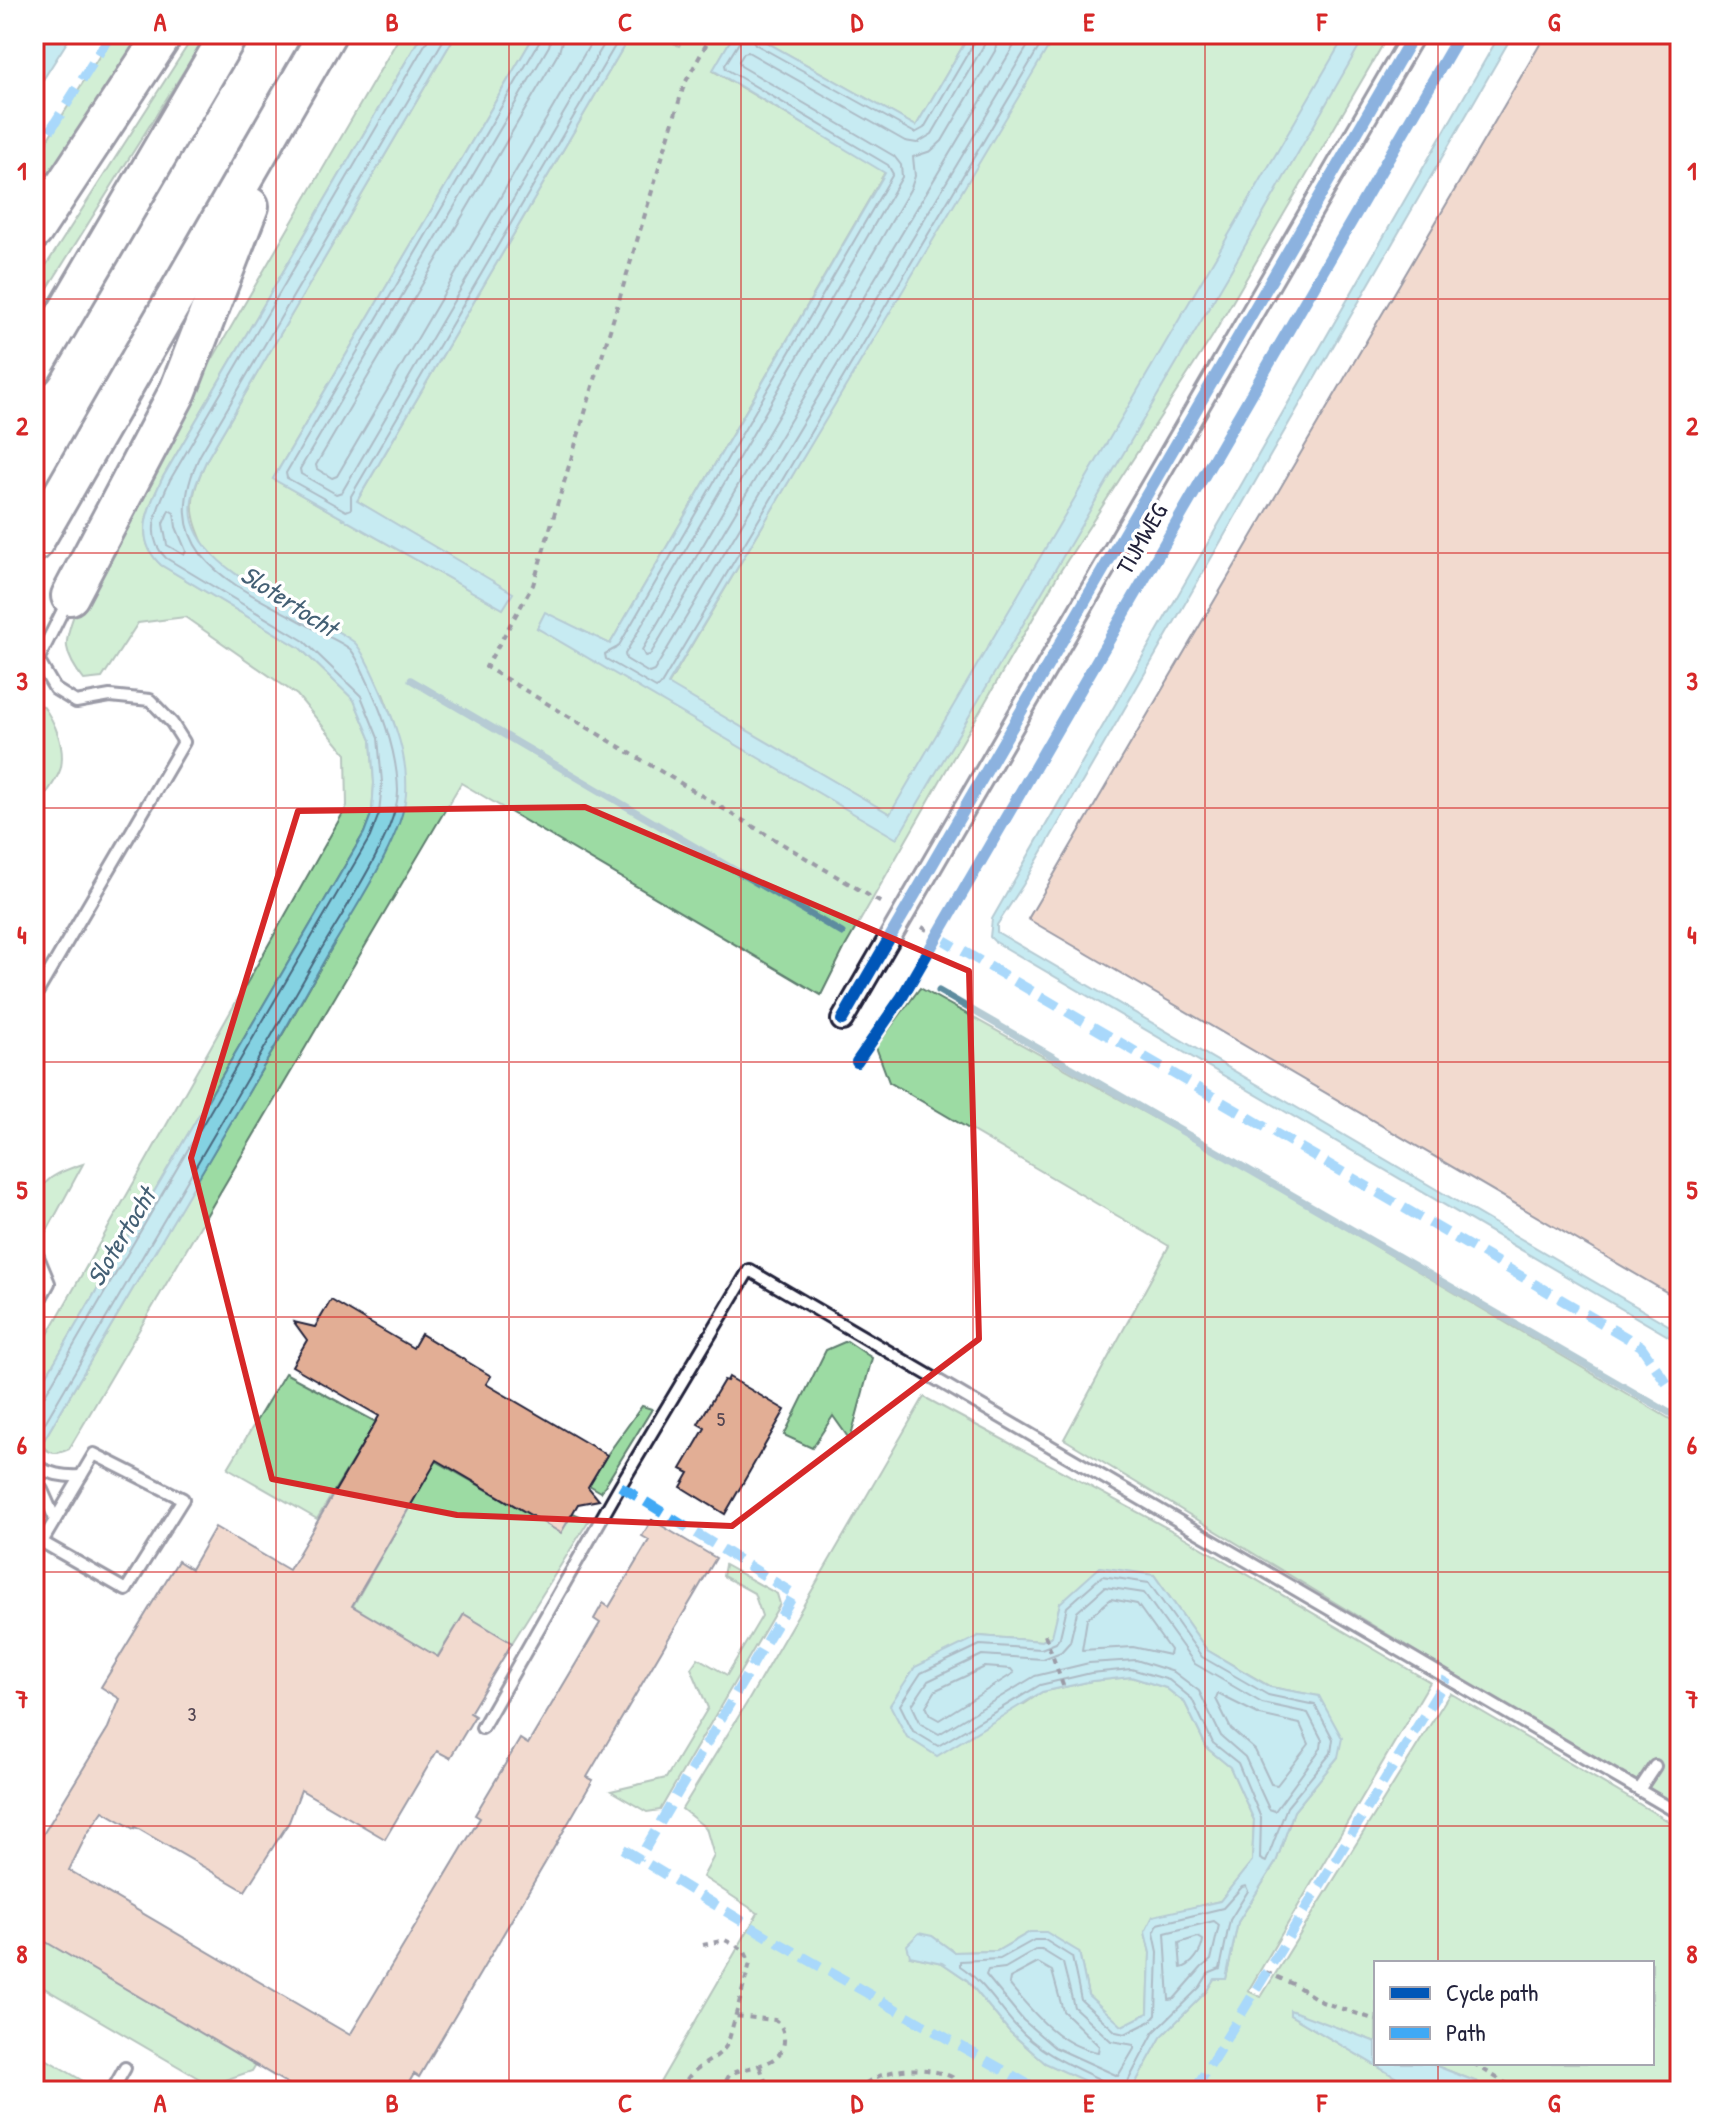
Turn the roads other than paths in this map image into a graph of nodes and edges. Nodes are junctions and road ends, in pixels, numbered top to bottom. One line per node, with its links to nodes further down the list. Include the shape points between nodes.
1 (164, 34): 6 (highway)
2 (229, 34): 7 (highway)
3 (327, 34): 5 (highway)
4 (1414, 34): 12 (street, TIJMWEG)
5 (296, 88): 8 (highway); 9 (highway, via 178,391)
6 (34, 231)
7 (34, 367)
8 (34, 543)
9 (70, 596): 10 (lane)
10 (36, 664): 11 (lane, via 55,689 76,702 110,696 150,700 184,742)
11 (34, 998)
12 (842, 1020)
13 (34, 1247): 14 (lane, via 49,1283)
14 (34, 1310)
15 (34, 1465): 16 (lane, via 50,1474)
16 (81, 1476): 18 (lane); 18 (lane, via 94,1454 183,1499 126,1590 42,1542)
17 (34, 1486): 18 (lane, via 42,1490)
18 (55, 1519)
19 (482, 1728): 21 (lane, via 749,1270)
20 (1655, 1766): 21 (lane)
21 (1639, 1790): 22 (lane)
22 (1680, 1814)
23 (125, 2068): 24 (lane)
24 (112, 2091)

